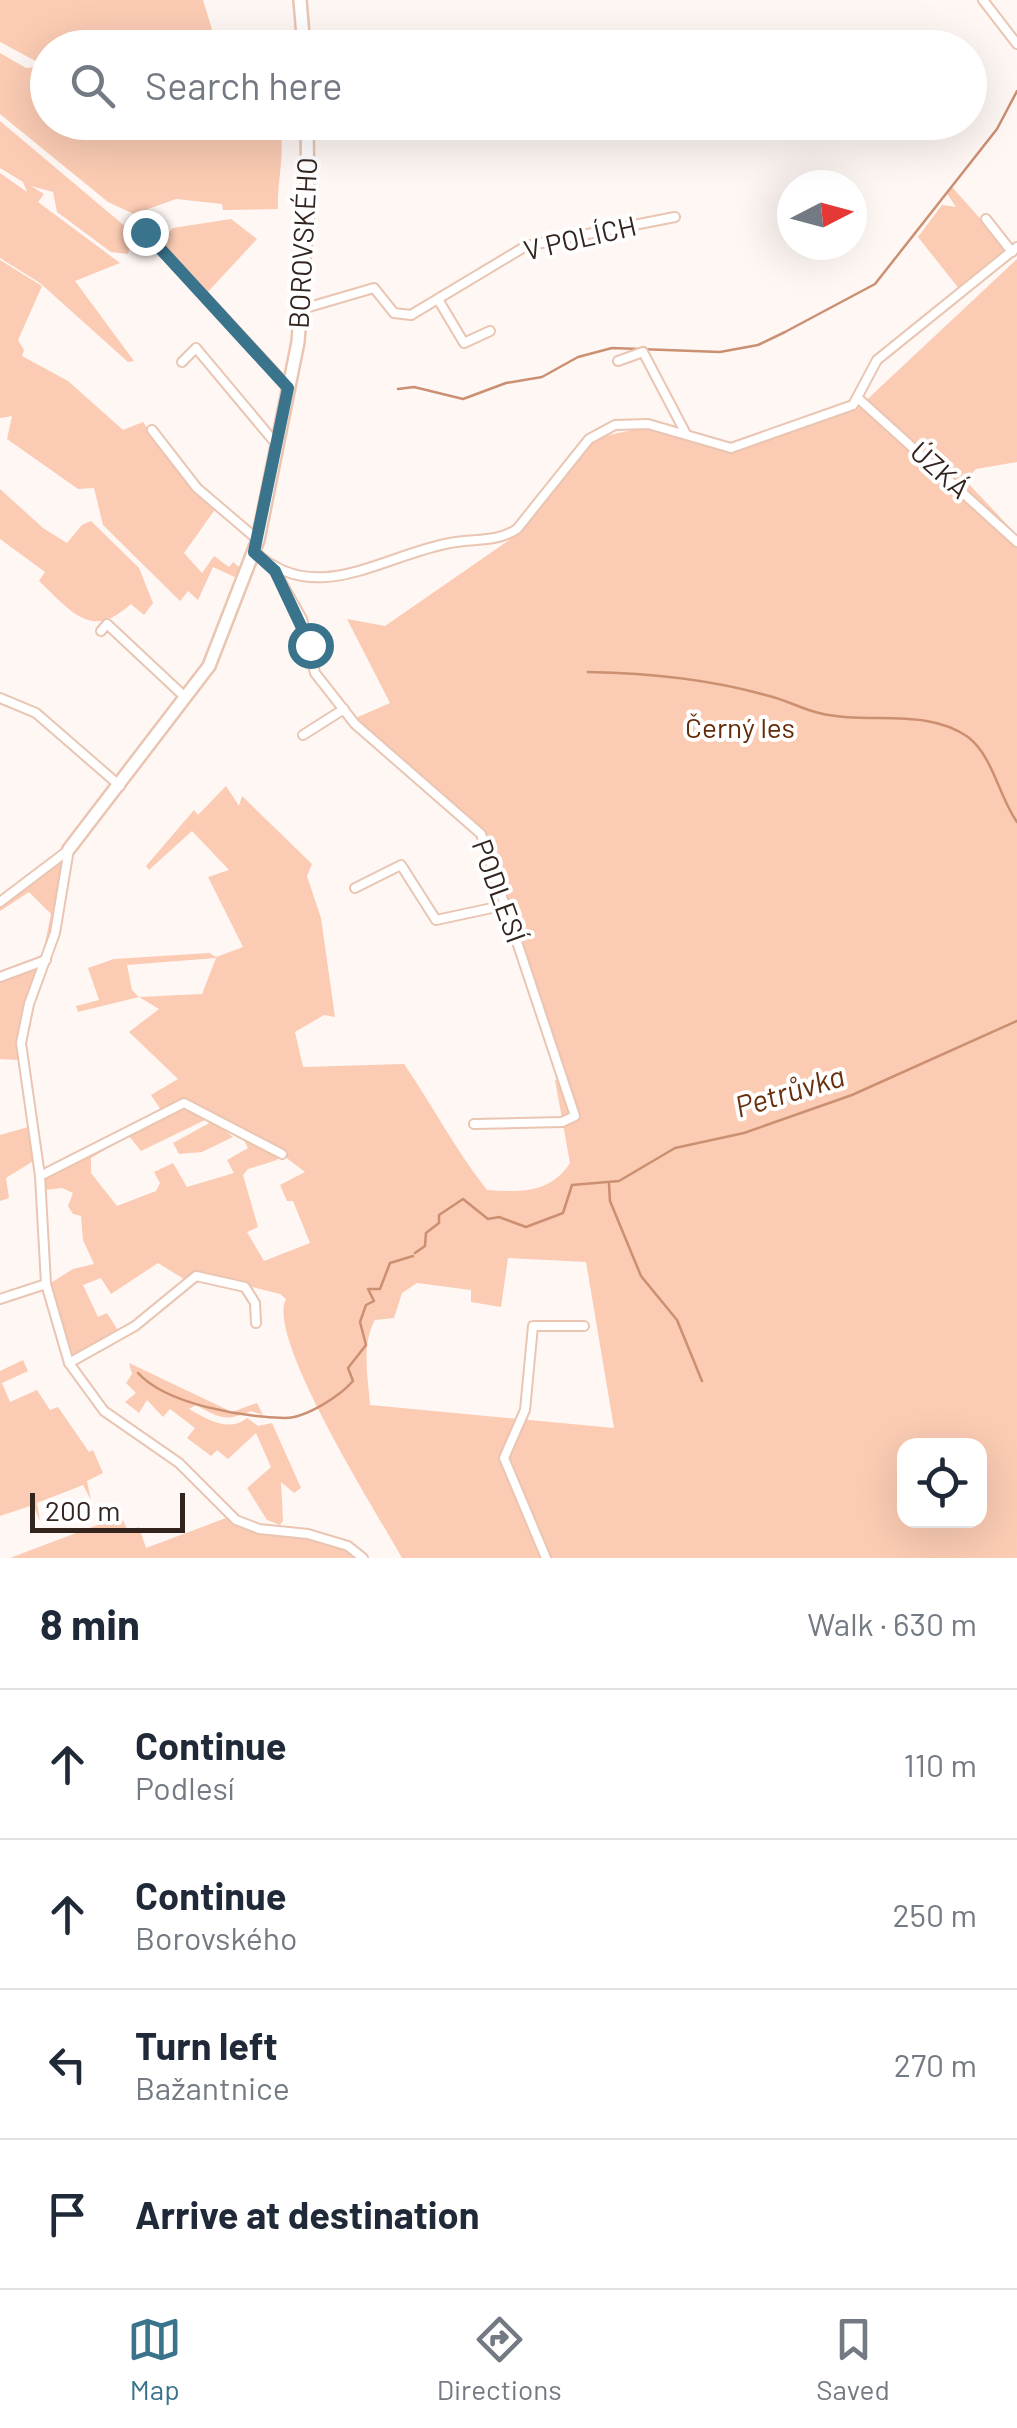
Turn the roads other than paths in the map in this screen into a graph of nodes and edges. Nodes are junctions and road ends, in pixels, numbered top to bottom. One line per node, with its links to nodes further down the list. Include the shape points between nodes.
1 (300, 0): 3 (main road)
2 (984, 0): 4 (street)
3 (302, 30)
4 (1017, 44)
5 (307, 140): 11 (main road, BOROVSKÉHO)
6 (675, 217): 10 (street, V POLÍCH, via 526,246)
7 (986, 218): 9 (street)
8 (145, 232): 15 (street)
9 (1015, 250): 16 (street, via 877,360)
10 (438, 301): 11 (street, V POLÍCH, via 403,316 374,288 361,288); 12 (street, via 464,343)
11 (302, 309): 15 (main road, BOROVSKÉHO)
12 (490, 331)
13 (618, 361): 18 (street, via 643,352)
14 (182, 362): 19 (street, via 196,348)
15 (288, 388): 19 (main road, BOROVSKÉHO)
16 (860, 400): 18 (street, via 731,448); 20 (street, ÚZKÁ)
17 (152, 430): 21 (street, via 197,488)
18 (685, 432): 22 (street, via 626,423 596,434 517,529 502,538 448,543 325,577)
19 (277, 445): 21 (main road, BOROVSKÉHO)
20 (1017, 542)
21 (256, 546): 22 (street, PODLESÍ); 25 (main road, BOROVSKÉHO, via 209,666)
22 (275, 571): 26 (street, PODLESÍ, via 302,619 316,673)
23 (101, 631): 25 (street, via 107,624)
24 (0, 698): 28 (street, via 36,713)
25 (186, 698): 28 (main road, BOROVSKÉHO)
26 (344, 709): 27 (street); 32 (street, PODLESÍ, via 473,822)
27 (303, 736)
28 (120, 786): 29 (main road, BOROVSKÉHO)
29 (65, 856): 31 (street, BOROVSKÉHO); 33 (street)
30 (355, 888): 32 (street, via 401,865 436,920)
31 (0, 902)
32 (506, 905): 35 (street, PODLESÍ, via 575,1116)
33 (46, 960): 34 (street); 37 (street, via 21,1043)
34 (0, 976)
35 (474, 1124)
36 (282, 1154): 37 (street, via 184,1102)
37 (40, 1176): 38 (street)
38 (46, 1284): 39 (street); 42 (street)
39 (0, 1299)
40 (256, 1323): 42 (street, via 256,1304 244,1286 196,1276 134,1326)
41 (584, 1326): 44 (street, via 533,1326 526,1410 504,1458)
42 (69, 1363): 43 (street, via 104,1411 179,1462 236,1520 308,1534)
43 (363, 1558)
44 (546, 1558)

